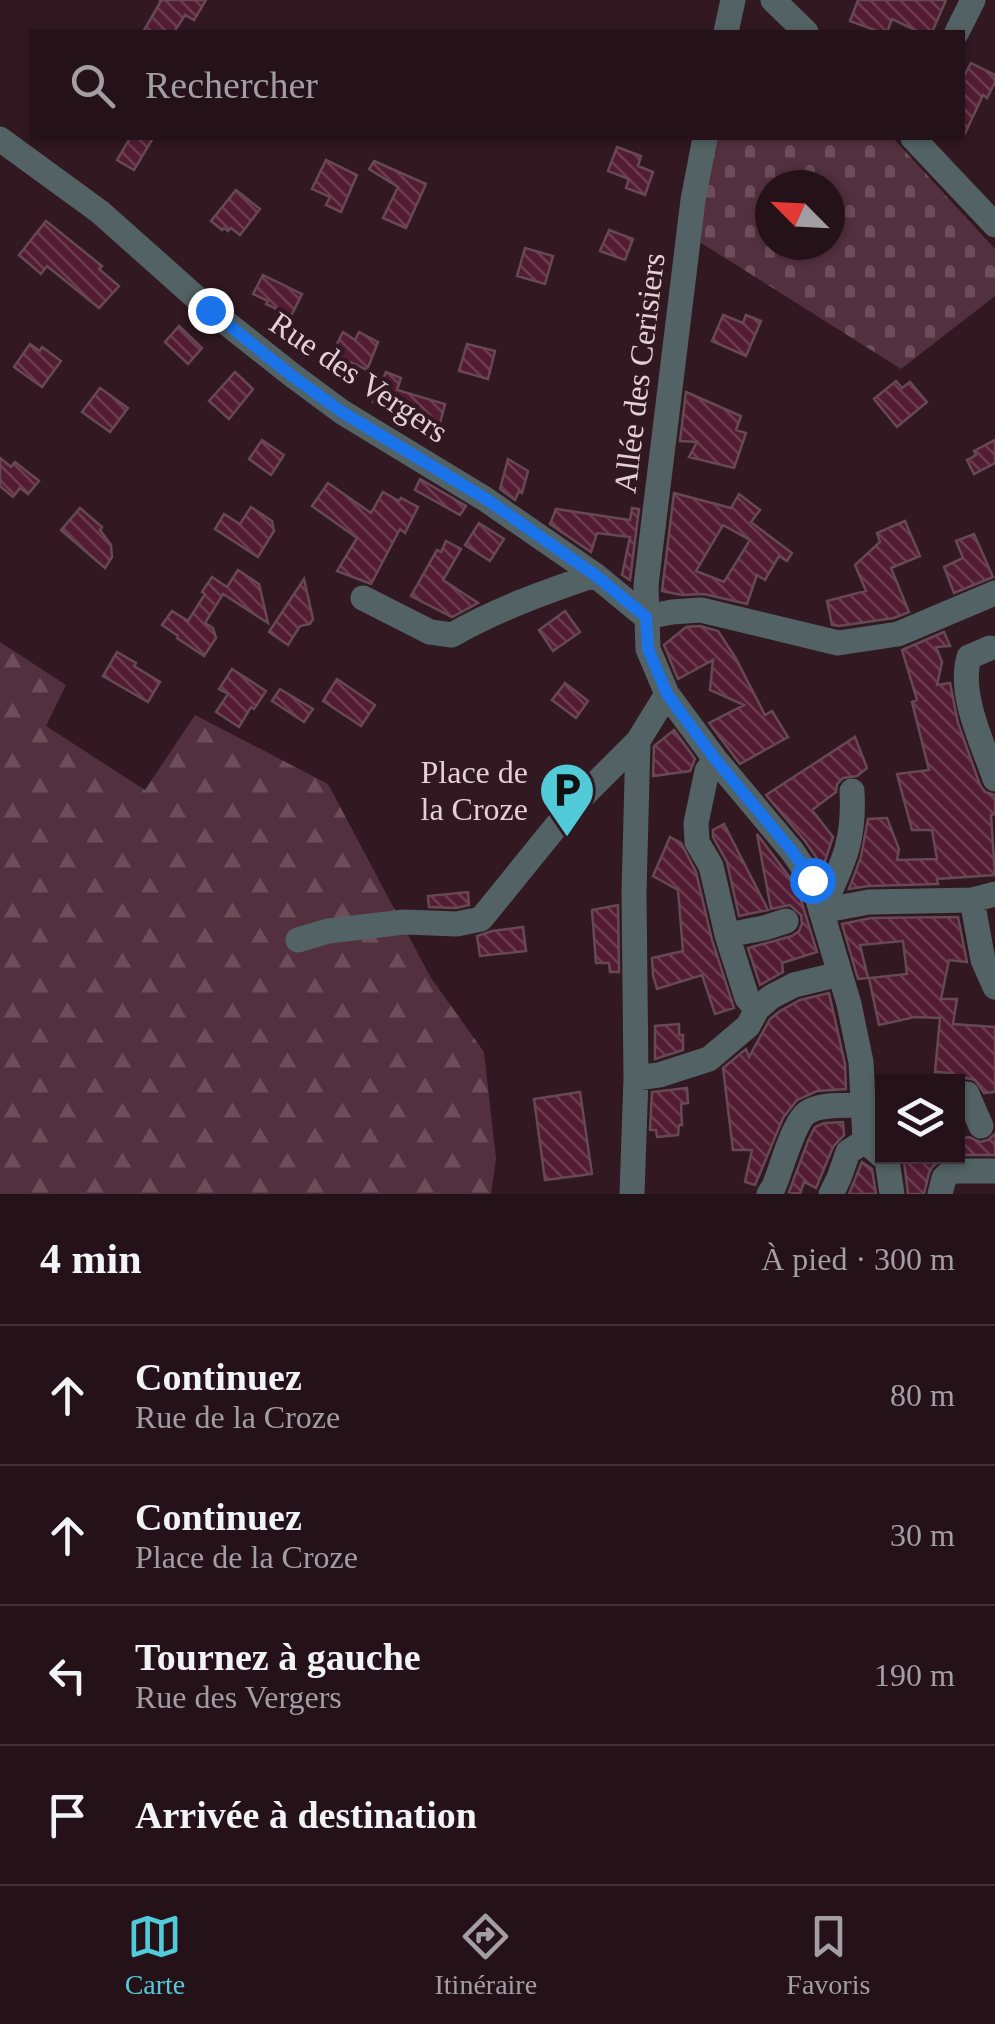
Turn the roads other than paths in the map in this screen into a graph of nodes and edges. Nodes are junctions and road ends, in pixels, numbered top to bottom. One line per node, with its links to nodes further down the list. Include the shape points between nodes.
1 (733, 0): 4 (street)
2 (773, 0): 5 (street)
3 (973, 0): 6 (street)
4 (726, 30)
5 (804, 30)
6 (959, 30)
7 (0, 138): 11 (street, Rue des Vergers, via 100,212 292,376)
8 (706, 140): 13 (street, Allée des Cerisiers, via 690,219)
9 (915, 140): 10 (street)
10 (995, 225)
11 (595, 575): 12 (street, via 452,635 430,632); 13 (street, Rue des Vergers)
12 (363, 598)
13 (646, 617): 14 (street, via 701,610 838,642); 15 (street, via 648,649)
14 (986, 625): 18 (street, via 966,666 966,692)
15 (667, 694): 16 (street); 17 (street)
16 (638, 742): 24 (street, via 571,808 481,920 385,924); 28 (street)
17 (715, 759): 21 (street, via 792,851); 23 (street, via 707,771 697,842 711,866)
18 (995, 779)
19 (852, 791): 21 (street, via 848,852)
20 (984, 897): 21 (street); 26 (street, via 983,960)
21 (822, 911): 25 (street)
22 (786, 920): 23 (street)
23 (727, 934): 27 (street, via 747,998)
24 (298, 940)
25 (840, 974): 27 (street, via 794,985); 30 (street)
26 (995, 987)
27 (758, 1009): 28 (street, via 709,1059)
28 (636, 1078): 35 (street)
29 (965, 1094): 31 (street)
30 (870, 1098): 36 (street, via 808,1111)
31 (978, 1126)
32 (875, 1154): 37 (street, via 848,1152)
33 (885, 1164): 38 (street)
34 (995, 1171): 39 (street, via 952,1171)
35 (632, 1194)
36 (769, 1194)
37 (831, 1194)
38 (892, 1194)
39 (940, 1194)

